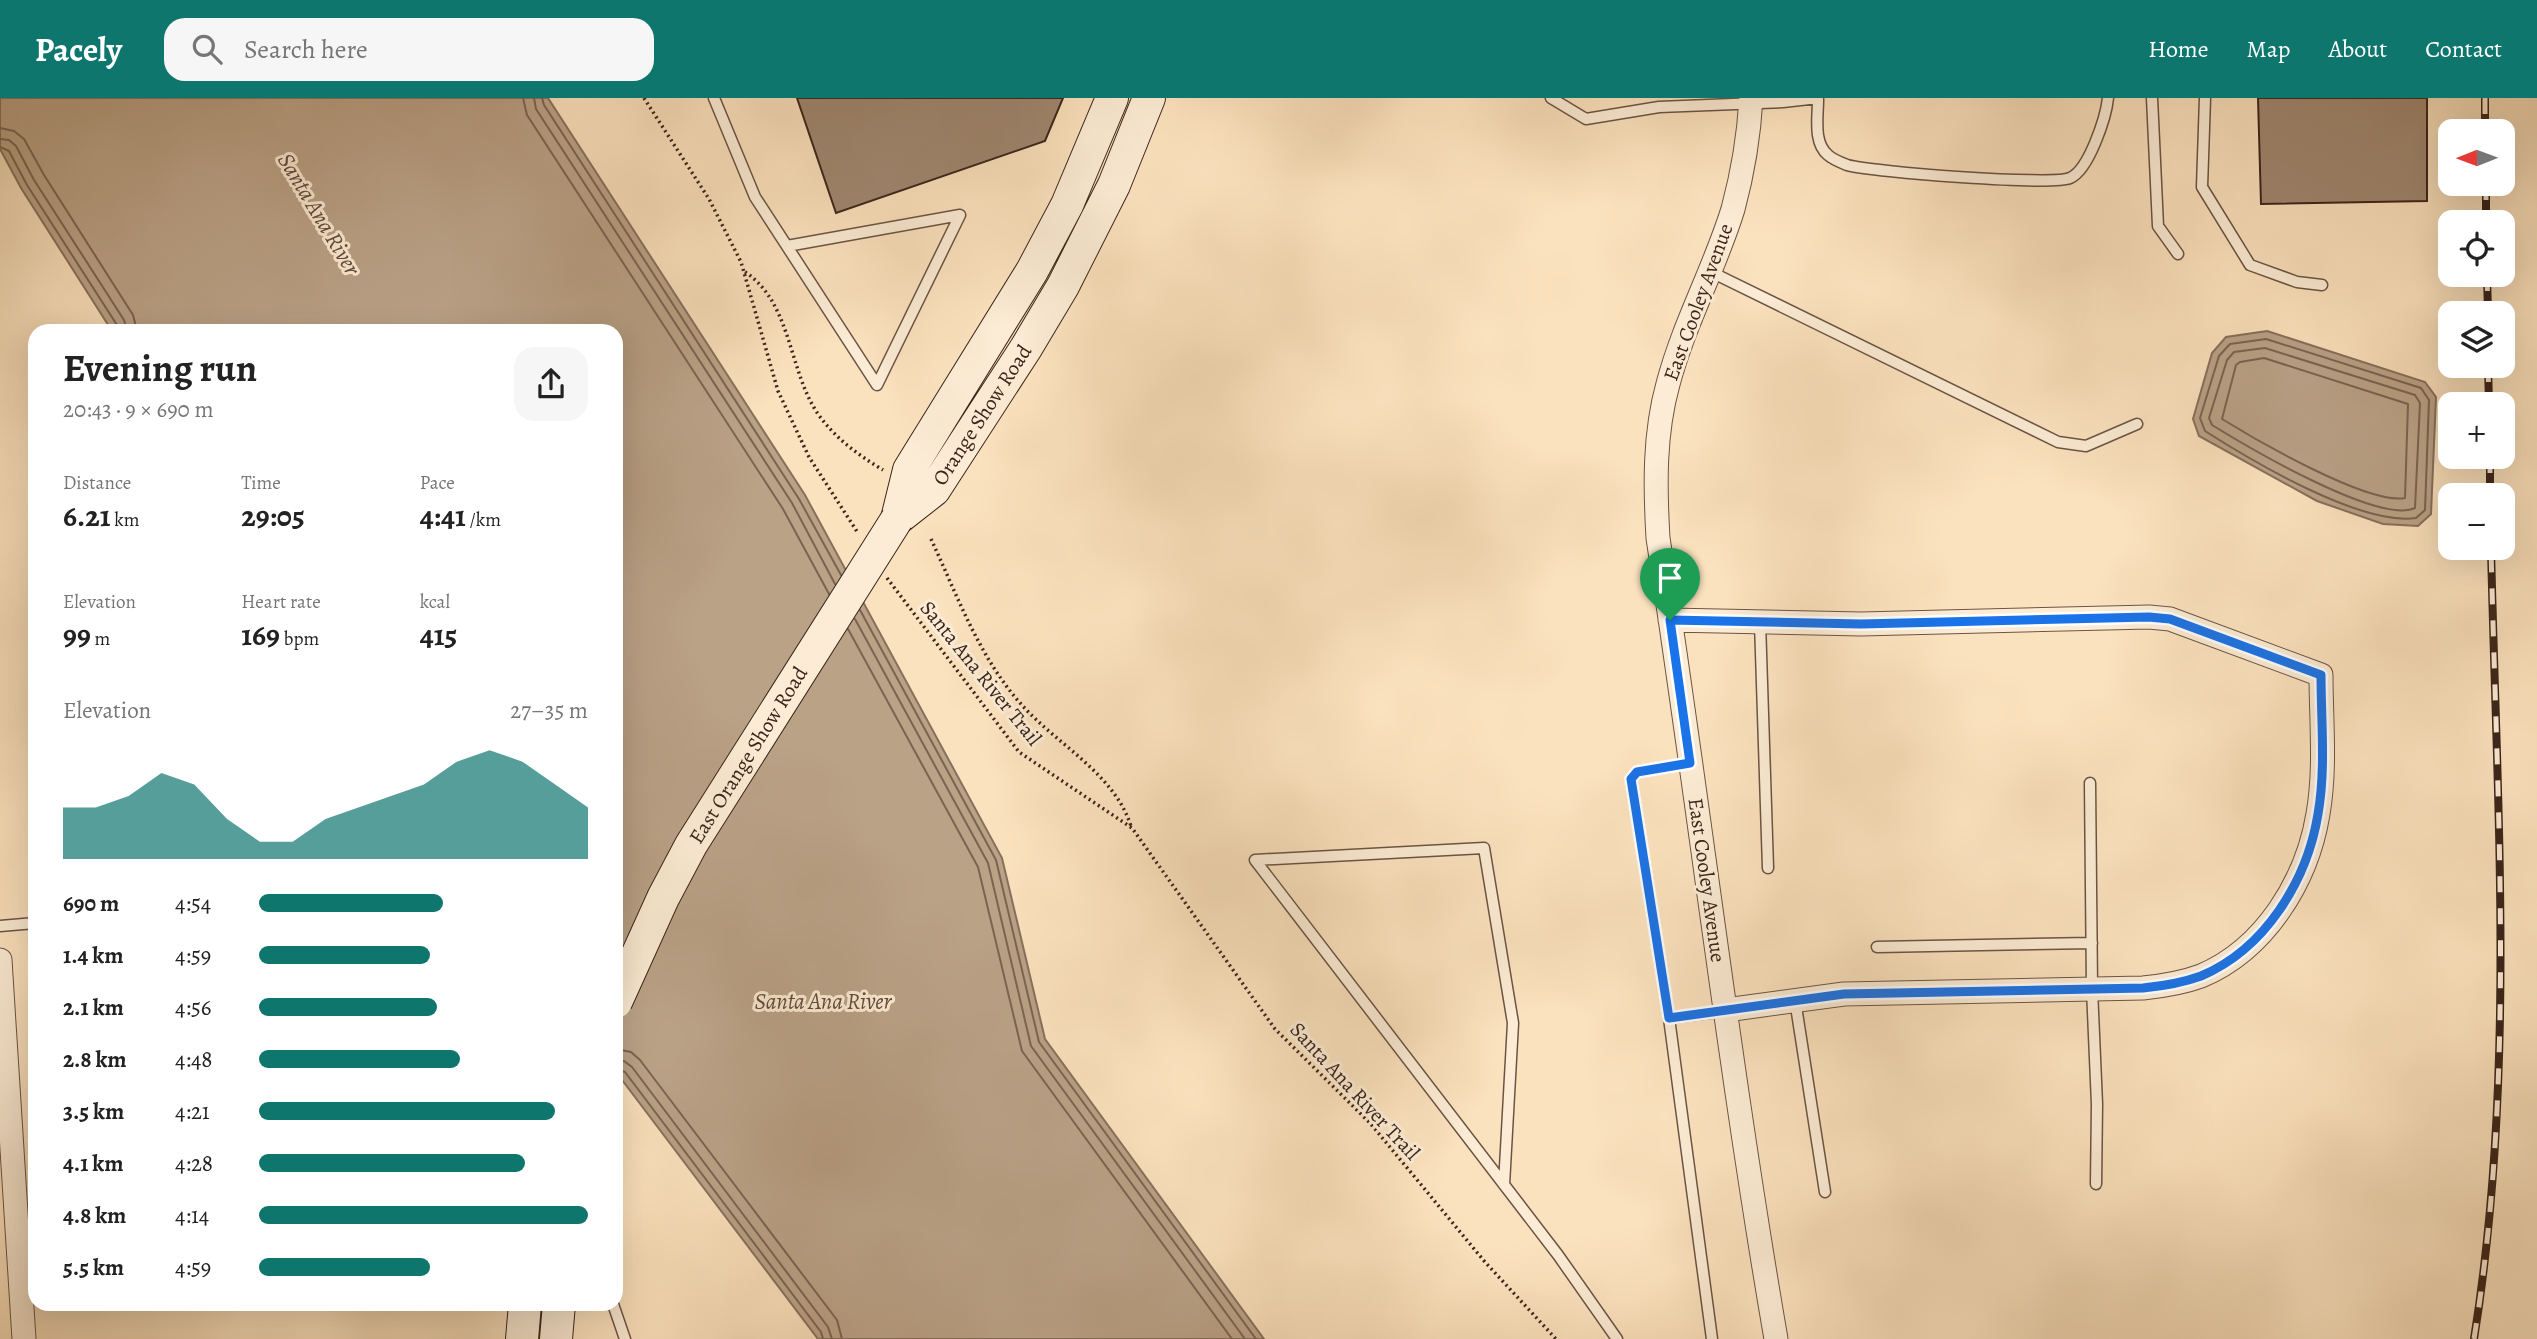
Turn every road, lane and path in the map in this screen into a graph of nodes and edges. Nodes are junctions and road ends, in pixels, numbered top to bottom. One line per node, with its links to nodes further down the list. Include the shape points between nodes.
1 (644, 98): 15 (path, via 709,199)
2 (714, 98): 12 (lane, via 755,197)
3 (1112, 98): 11 (main road, Orange Show Road)
4 (1149, 98): 13 (main road, Orange Show Road)
5 (1551, 98): 10 (lane, via 1586,119 1659,107)
6 (2108, 98): 9 (lane, via 2093,149 2082,168 2070,178 2036,181 1847,165 1827,155 1818,141)
7 (2152, 98): 14 (lane, via 2158,226)
8 (2205, 98): 17 (lane, via 2202,187 2243,254 2250,265 2297,282)
9 (1818, 99): 10 (lane)
10 (1751, 101): 16 (street, East Cooley Avenue, via 1745,160)
11 (1050, 236): 13 (main road); 20 (main road, Orange Show Road, via 909,470)
12 (787, 246): 12 (lane, via 877,385 960,215 827,239)
13 (1082, 250): 20 (main road, Orange Show Road, via 1026,348 934,490)
14 (2178, 254)
15 (743, 270): 19 (path, via 761,282 776,307 817,412 848,449); 22 (path, via 778,391 809,457)
16 (1709, 271): 18 (lane, via 2058,443 2086,446); 24 (street, East Cooley Avenue, via 1680,343 1659,432 1655,489)
17 (2322, 285)
18 (2137, 424)
19 (883, 470)
20 (897, 519): 35 (main road, East Orange Show Road, bridge, via 691,845)
21 (931, 539): 28 (path, via 996,672 1022,705 1111,789 1126,809)
22 (863, 540)
23 (884, 574): 28 (path, Santa Ana River Trail, via 1019,752)
24 (1670, 620): 25 (street); 26 (street, East Cooley Avenue)
25 (1760, 622): 29 (lane); 36 (street, via 2170,619 2321,675 2318,816 2300,873 2280,909 2257,938 2201,976 2143,988)
26 (1690, 763): 38 (street, East Cooley Avenue); 39 (lane, via 1637,772 1631,779)
27 (2090, 783): 32 (lane)
28 (1132, 828): 51 (path, Santa Ana River Trail, via 1275,1029 1370,1123 1485,1262)
29 (1768, 868)
30 (28, 924): 31 (lane)
31 (0, 926)
32 (2092, 943): 33 (lane); 36 (lane)
33 (1877, 947)
34 (0, 960): 40 (street)
35 (623, 986)
36 (2092, 989): 37 (street, via 1844,994); 41 (lane)
37 (1795, 1000): 38 (street); 43 (lane)
38 (1726, 1010): 39 (lane); 54 (street, East Cooley Avenue)
39 (1669, 1018): 53 (lane)
40 (7, 1180): 47 (street)
41 (2096, 1184)
42 (1504, 1185): 42 (lane, via 1272,882 1255,860 1484,848 1513,1023); 52 (lane)
43 (1825, 1192)
44 (524, 1311): 48 (main road)
45 (558, 1311): 49 (main road)
46 (615, 1311): 50 (lane)
47 (24, 1339)
48 (522, 1339)
49 (556, 1339)
50 (625, 1339)
51 (1556, 1339)
52 (1617, 1339)
53 (1712, 1339)
54 (1776, 1339)

